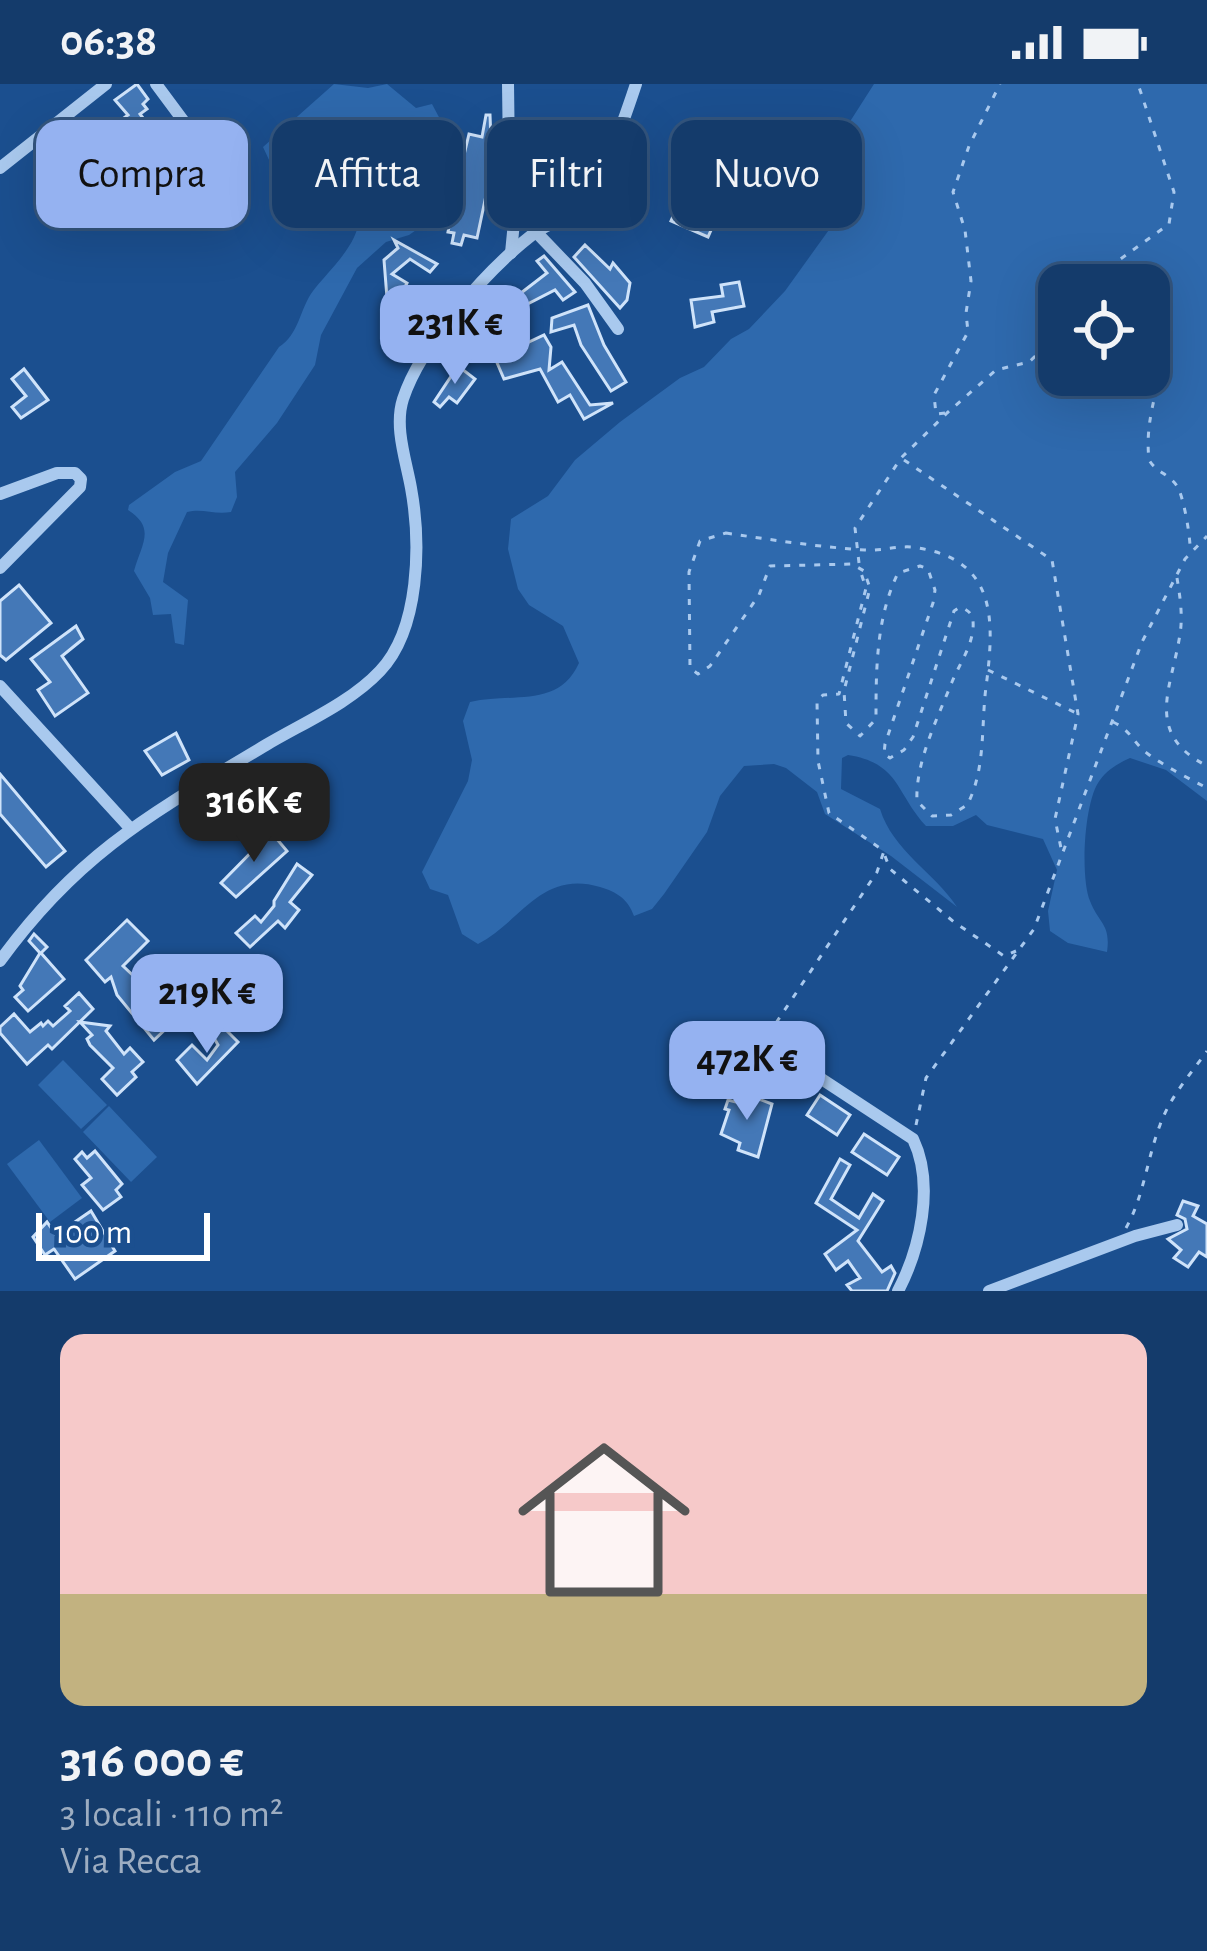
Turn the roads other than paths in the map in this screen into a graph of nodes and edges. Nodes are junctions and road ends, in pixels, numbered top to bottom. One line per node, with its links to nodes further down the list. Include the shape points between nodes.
1 (106, 84): 6 (street)
2 (156, 84): 5 (street)
3 (508, 84): 8 (street, via 517,190)
4 (636, 84): 7 (street, via 590,192)
5 (183, 120)
6 (0, 168)
7 (536, 232): 8 (street); 9 (street)
8 (511, 253): 13 (street, via 449,320 403,399 400,432 415,514 413,594 407,626 382,670)
9 (618, 329)
10 (0, 494): 11 (street, via 57,473 81,479)
11 (0, 568)
12 (0, 686): 13 (street)
13 (130, 828): 14 (street, via 56,891)
14 (0, 961)
15 (722, 1090): 17 (street, via 752,1084 772,1051 913,1139 922,1205 916,1254)
16 (1177, 1225): 18 (street)
17 (898, 1291)
18 (988, 1291)

